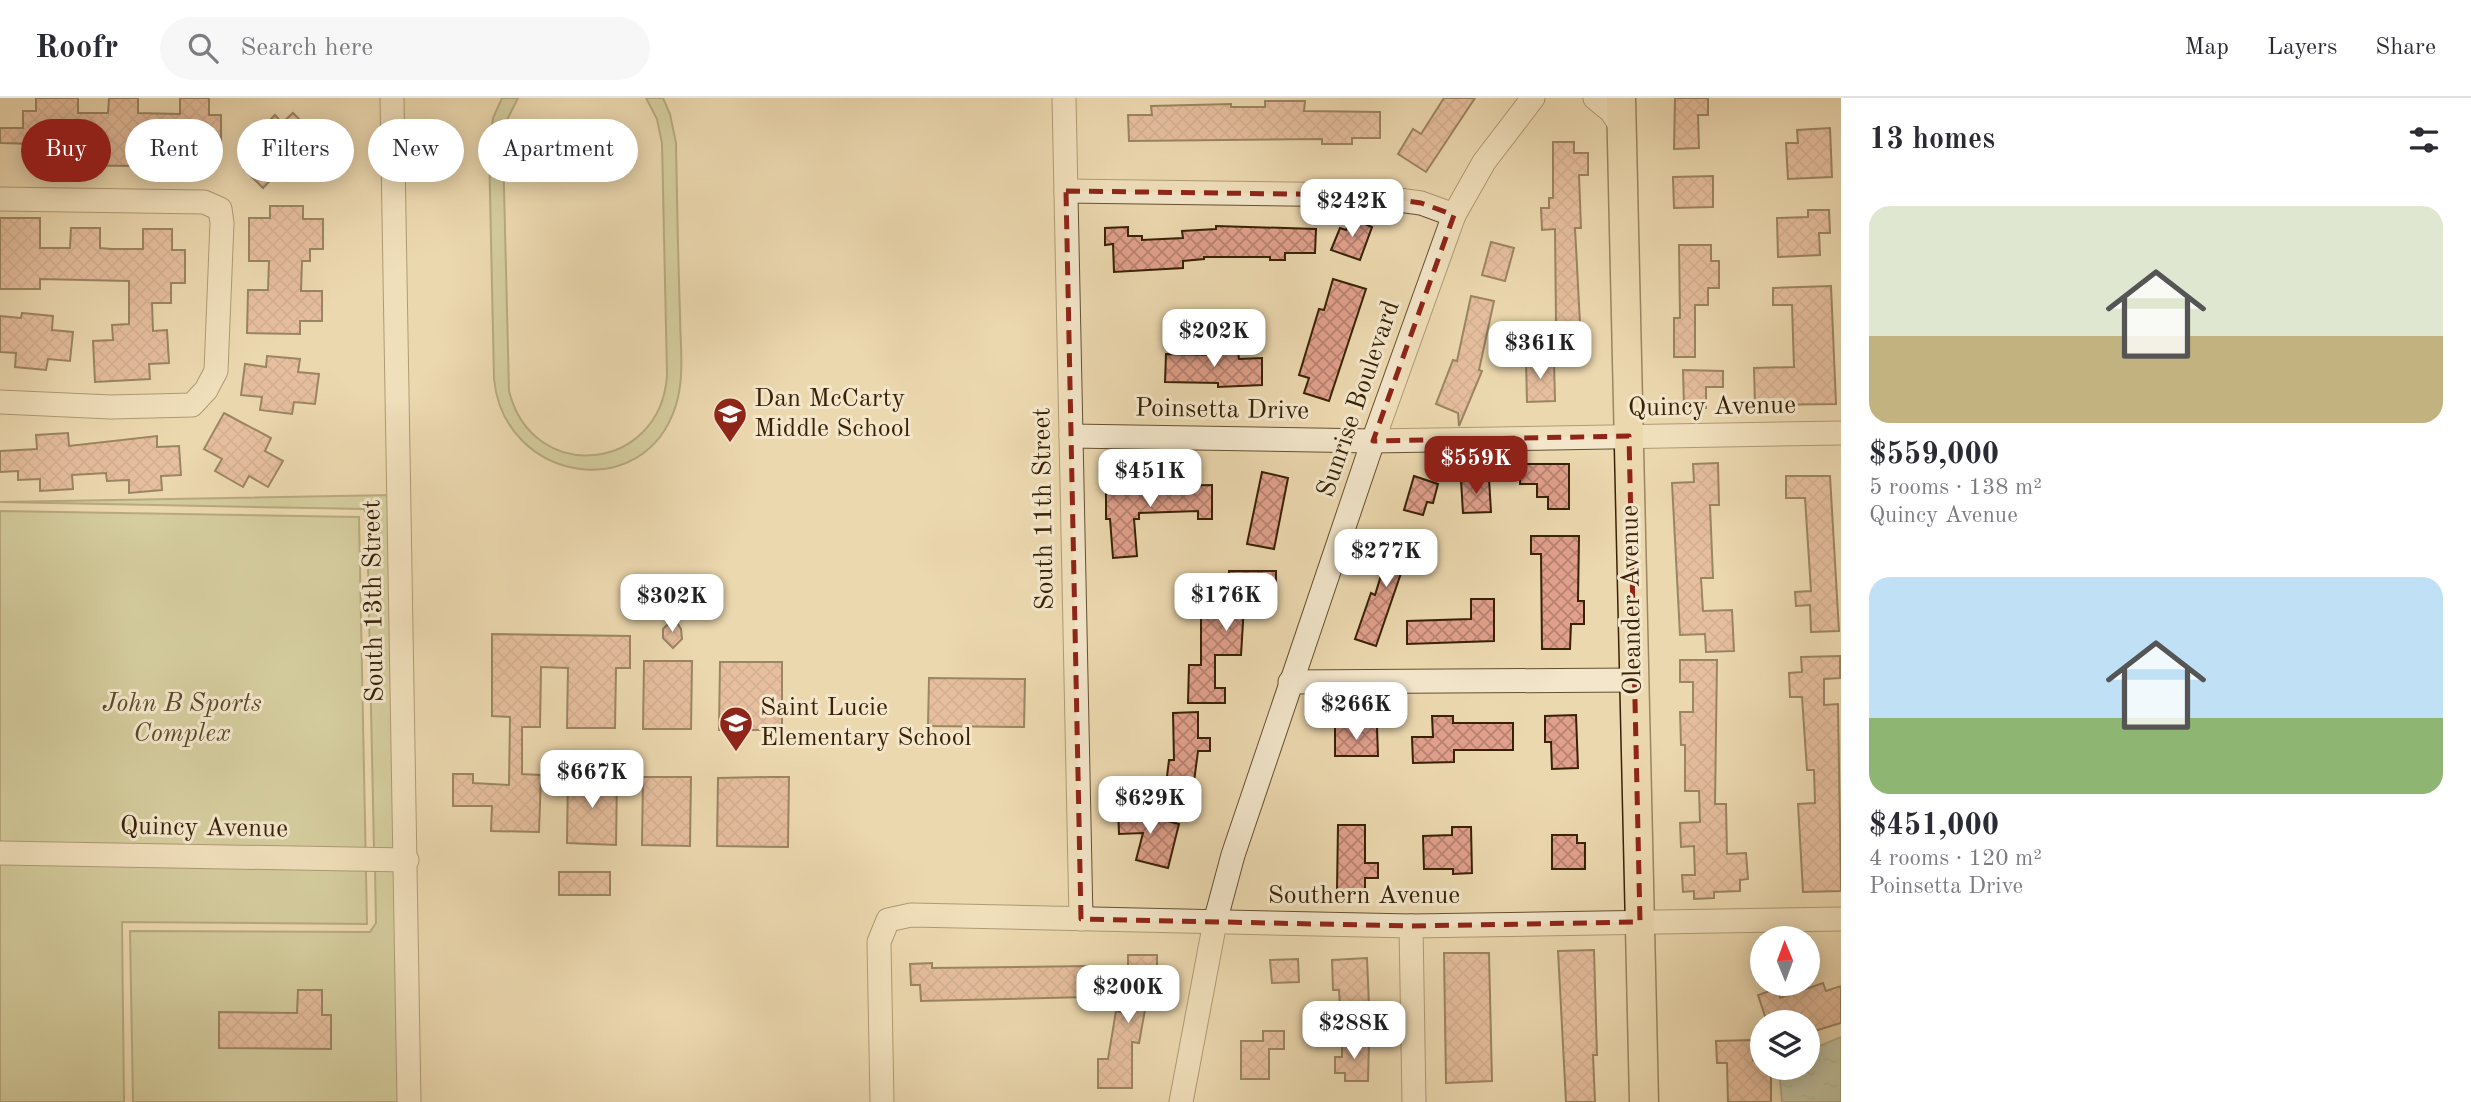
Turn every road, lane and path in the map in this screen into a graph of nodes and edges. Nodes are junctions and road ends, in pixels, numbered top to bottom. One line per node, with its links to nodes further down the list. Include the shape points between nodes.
1 (392, 98): 17 (street, South 13th Street)
2 (1064, 98): 6 (street, South 11th Street)
3 (1595, 98): 5 (street, via 1611,111)
4 (1534, 99): 8 (street, Sunrise Boulevard, via 1484,162)
5 (1620, 111): 12 (main road, Oleander Avenue)
6 (1066, 191): 8 (street, via 1362,195 1421,203); 11 (street, South 11th Street)
7 (0, 199): 9 (street, via 204,202 220,209 222,223 216,370 192,405)
8 (1454, 215): 13 (street, Sunrise Boulevard)
9 (0, 402)
10 (1841, 433): 12 (street, Quincy Avenue)
11 (1071, 436): 13 (street, Poinsetta Drive); 18 (street, South 11th Street)
12 (1629, 436): 13 (street, Quincy Avenue); 14 (main road, Oleander Avenue)
13 (1373, 441): 15 (street, Sunrise Boulevard)
14 (1633, 680): 15 (street); 21 (main road, Oleander Avenue)
15 (1290, 682): 20 (street, Sunrise Boulevard)
16 (0, 853): 17 (street, Quincy Avenue)
17 (407, 860): 23 (street, South 13th Street)
18 (1081, 919): 20 (street, Southern Avenue); 24 (street, Southern Avenue, via 911,915 888,920 879,942)
19 (1841, 919): 21 (street, Southern Avenue)
20 (1215, 922): 22 (street, Southern Avenue); 25 (street, Sunrise Boulevard)
21 (1640, 922): 22 (street, Southern Avenue); 27 (main road, Oleander Avenue)
22 (1411, 926): 26 (street)
23 (410, 1102)
24 (882, 1102)
25 (1181, 1102)
26 (1415, 1102)
27 (1644, 1102)

